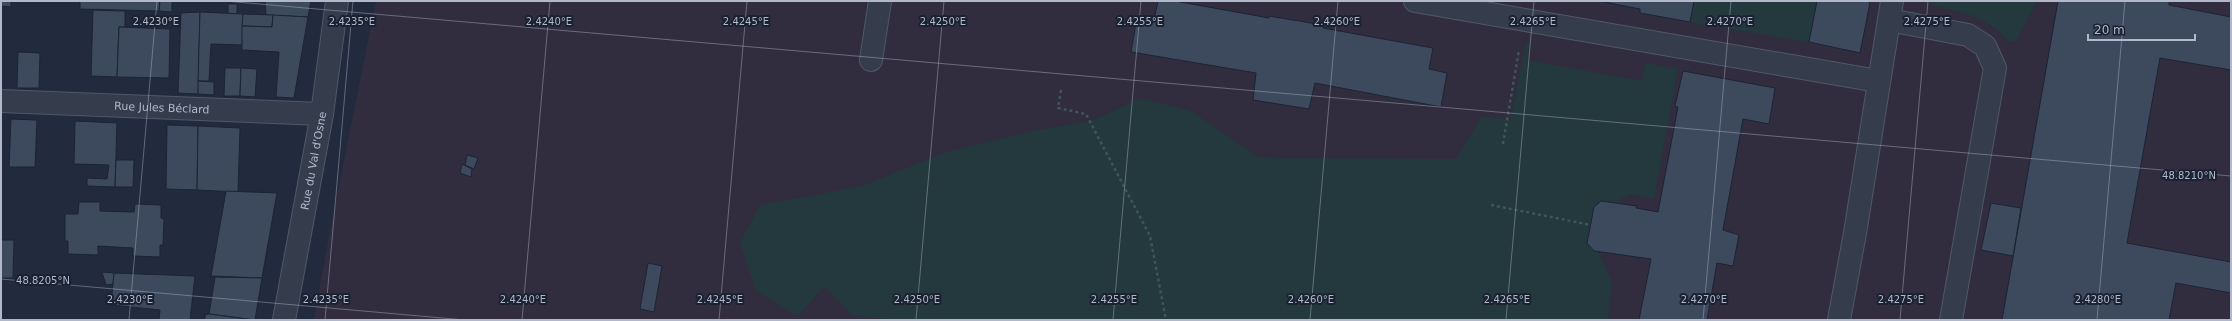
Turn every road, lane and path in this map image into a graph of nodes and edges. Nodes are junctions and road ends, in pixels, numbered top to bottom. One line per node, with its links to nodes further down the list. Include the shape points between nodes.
1 (337, 1): 10 (street, Rue du Val d'Osne)
2 (880, 1): 6 (street)
3 (1415, 1): 5 (street)
4 (1891, 11): 7 (street); 17 (street, via 1968,35 1985,46 1995,68)
5 (1524, 20): 7 (street); 11 (path)
6 (871, 60)
7 (1878, 81): 16 (street)
8 (1061, 90): 15 (path, via 1058,108 1086,114 1150,236)
9 (1, 101): 10 (street, Rue Jules Béclard)
10 (322, 114): 14 (street, Rue du Val d'Osne)
11 (1503, 144)
12 (1491, 205): 13 (path)
13 (1591, 225)
14 (284, 320)
15 (1166, 320)
16 (1839, 320)
17 (1951, 320)

